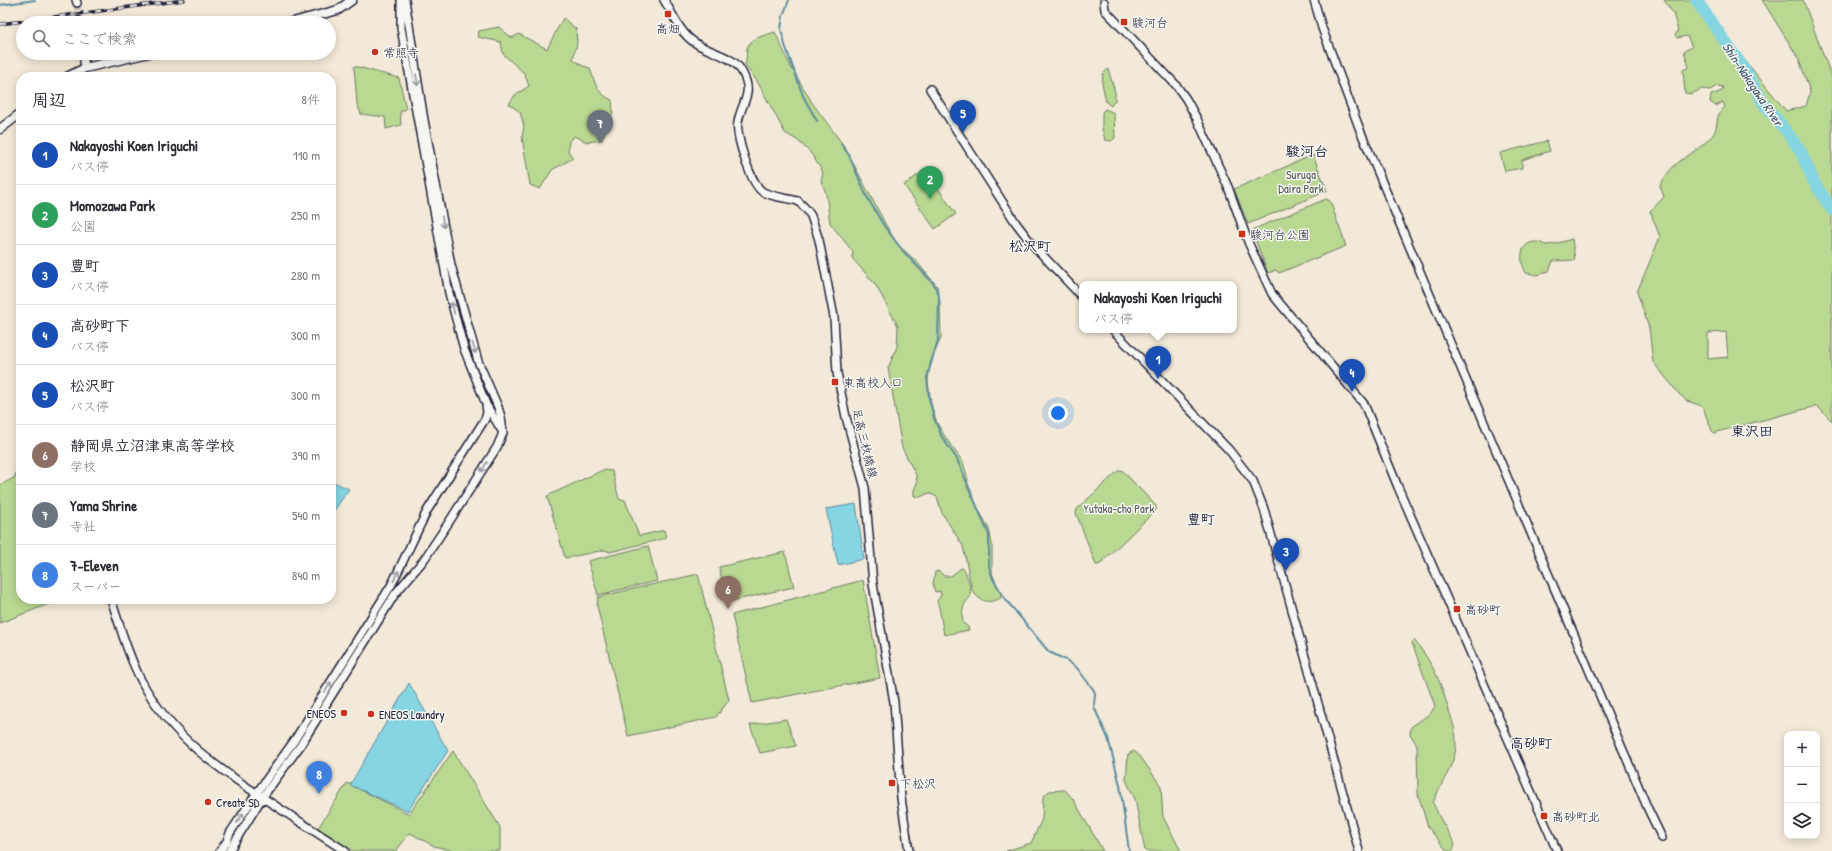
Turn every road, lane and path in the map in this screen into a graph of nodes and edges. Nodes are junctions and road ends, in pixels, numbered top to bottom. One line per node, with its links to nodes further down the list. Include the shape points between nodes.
1 (352, 0): 7 (main road, via 338,10)
2 (401, 0): 17 (street, one-way to 2, via 464,349 449,293 401,28)
3 (405, 0): 18 (street, one-way to 18, via 424,120 452,265 478,361 500,412)
4 (664, 0): 25 (street, 足高三枚橋線, via 693,42 739,68 748,89 737,129 751,178 764,192 798,201 803,205 811,216 819,240 834,317 837,374 865,488 873,584 895,709 901,798)
5 (1314, 0): 21 (street, via 1360,130)
6 (1104, 2): 27 (street, via 1105,10 1176,85 1186,99 1222,173 1249,244 1272,294 1364,404)
7 (315, 16)
8 (84, 60): 10 (street)
9 (119, 60): 10 (main road)
10 (85, 68): 11 (main road)
11 (77, 72)
12 (930, 89): 15 (street, via 1016,223 1032,244)
13 (16, 117): 14 (main road)
14 (0, 129)
15 (1079, 294)
16 (1116, 333): 26 (street, via 1229,450 1253,481 1264,509)
17 (486, 404): 18 (street); 20 (street, one-way to 17, via 392,584 427,511 485,420)
18 (503, 433): 20 (street, one-way to 20, via 449,522 423,561 395,594 300,746)
19 (113, 604): 20 (street, via 142,682 160,710 199,754)
20 (259, 796): 22 (street, via 230,833); 24 (street)
21 (1662, 838)
22 (230, 847): 23 (street)
23 (219, 851)
24 (345, 851)
25 (909, 851)
26 (1359, 851)
27 (1557, 851)

